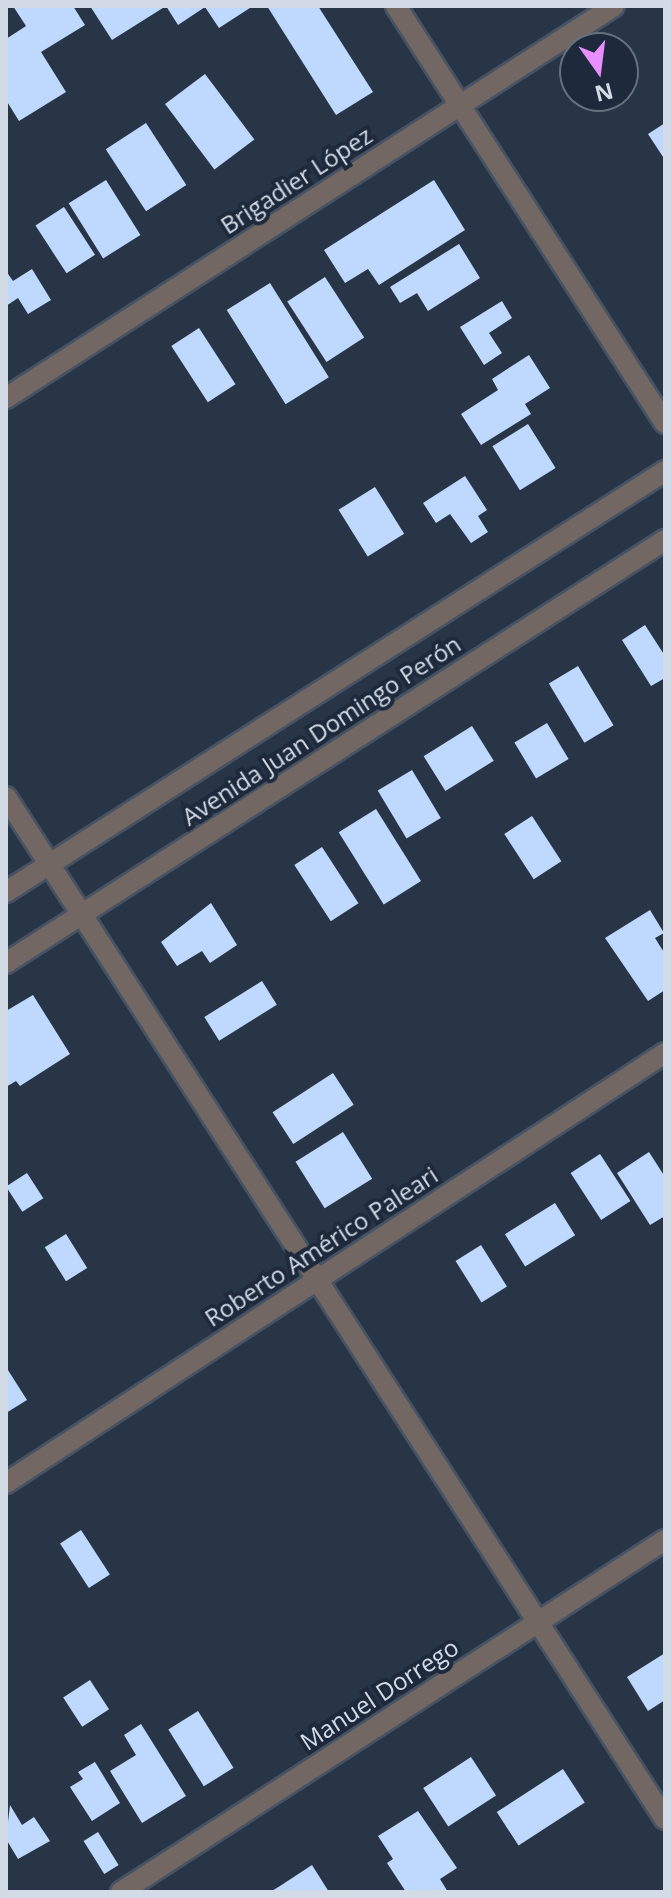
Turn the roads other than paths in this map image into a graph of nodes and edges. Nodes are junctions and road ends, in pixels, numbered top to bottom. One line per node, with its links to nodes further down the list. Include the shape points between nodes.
1 (396, 6): 3 (street)
2 (614, 6): 3 (street, Brigadier López)
3 (460, 105): 4 (street, Brigadier López); 5 (street)
4 (6, 398)
5 (665, 423)
6 (665, 471): 9 (street, Avenida Juan Domingo Perón)
7 (665, 540): 11 (street, Avenida Juan Domingo Perón)
8 (6, 797): 9 (street)
9 (49, 865): 10 (street, Avenida Juan Domingo Perón); 11 (street)
10 (6, 892)
11 (80, 915): 12 (street, Avenida Juan Domingo Perón); 14 (street)
12 (6, 963)
13 (665, 1053): 14 (street, Roberto Américo Paleari)
14 (318, 1279): 15 (street, Roberto Américo Paleari); 17 (street)
15 (6, 1483)
16 (665, 1540): 17 (street, Manuel Dorrego)
17 (539, 1622): 18 (street); 19 (street, Manuel Dorrego)
18 (665, 1819)
19 (121, 1892)

